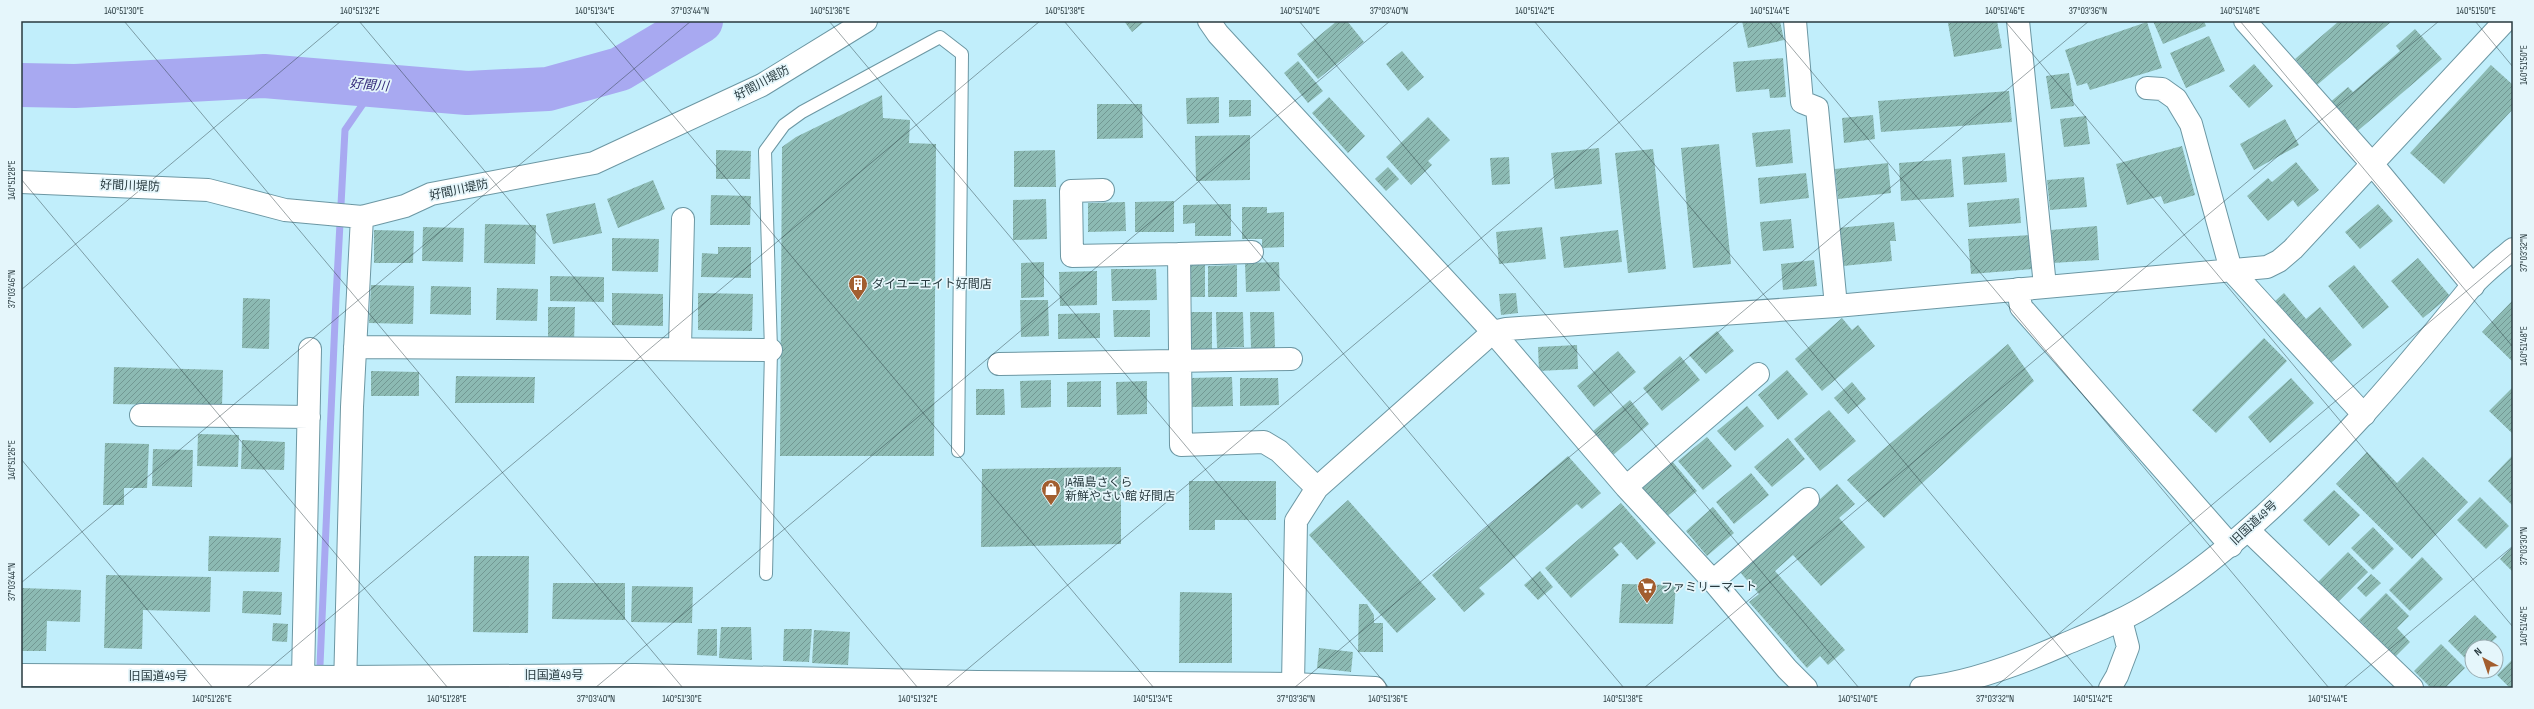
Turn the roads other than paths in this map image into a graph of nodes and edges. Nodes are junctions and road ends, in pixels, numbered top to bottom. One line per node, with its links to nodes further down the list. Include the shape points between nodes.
1 (866, 21): 11 (street, 好間川堤防, via 762,85 594,163 431,194 405,206)
2 (1209, 21): 21 (street, via 1218,34)
3 (1796, 21): 20 (street, via 1802,102 1817,108)
4 (2018, 21): 17 (street)
5 (2245, 21): 8 (street)
6 (2504, 21): 8 (street)
7 (2148, 88): 16 (street, via 2162,89 2176,99 2191,124)
8 (2373, 165): 16 (street, via 2279,261 2267,267); 18 (street)
9 (21, 182): 11 (street, 好間川堤防, via 208,190 285,210)
10 (1103, 190): 15 (street, via 1071,191 1072,256)
11 (359, 216): 22 (street)
12 (683, 219): 23 (street)
13 (2513, 248): 18 (street, 旧国道49号)
14 (1252, 252): 15 (street)
15 (1179, 254): 27 (street)
16 (2230, 270): 17 (street); 30 (street)
17 (2045, 286): 19 (street)
18 (2472, 286): 30 (street, 旧国道49号)
19 (2018, 289): 20 (street); 38 (street, via 2021,307)
20 (1836, 306): 21 (street, via 1506,329)
21 (1493, 332): 34 (street); 35 (street)
22 (355, 347): 23 (street); 44 (street)
23 (680, 348): 25 (street)
24 (310, 349): 32 (street)
25 (770, 350): 33 (lane, via 765,151 784,125 802,112 940,37 962,54); 39 (lane)
26 (1291, 359): 27 (street)
27 (1180, 361): 28 (street); 35 (street, via 1181,445 1264,442 1279,451)
28 (999, 364)
29 (1758, 374): 34 (street)
30 (2364, 414): 37 (street, 旧国道49号)
31 (141, 415): 32 (street)
32 (309, 416): 43 (street)
33 (958, 451)
34 (1626, 487): 40 (street)
35 (1317, 488): 47 (street, via 1296,521)
36 (1808, 499): 40 (street)
37 (2248, 530): 38 (street, 旧国道49号); 52 (street)
38 (2231, 546): 41 (street, 旧国道49号, via 2160,598)
39 (766, 574)
40 (1713, 582): 49 (street)
41 (2121, 620): 50 (street, 旧国道49号, via 2001,669 1944,686); 51 (street, via 2128,647 2118,676)
42 (21, 675): 43 (street, 旧国道49号)
43 (306, 677): 44 (street, 旧国道49号)
44 (343, 680): 45 (street, 旧国道49号)
45 (636, 682): 46 (street, 旧国道49号, via 977,682)
46 (1204, 686): 47 (street, 旧国道49号)
47 (1294, 686): 48 (street, 旧国道49号)
48 (1375, 688)
49 (1806, 688)
50 (1921, 688)
51 (2110, 688)
52 (2412, 688)

